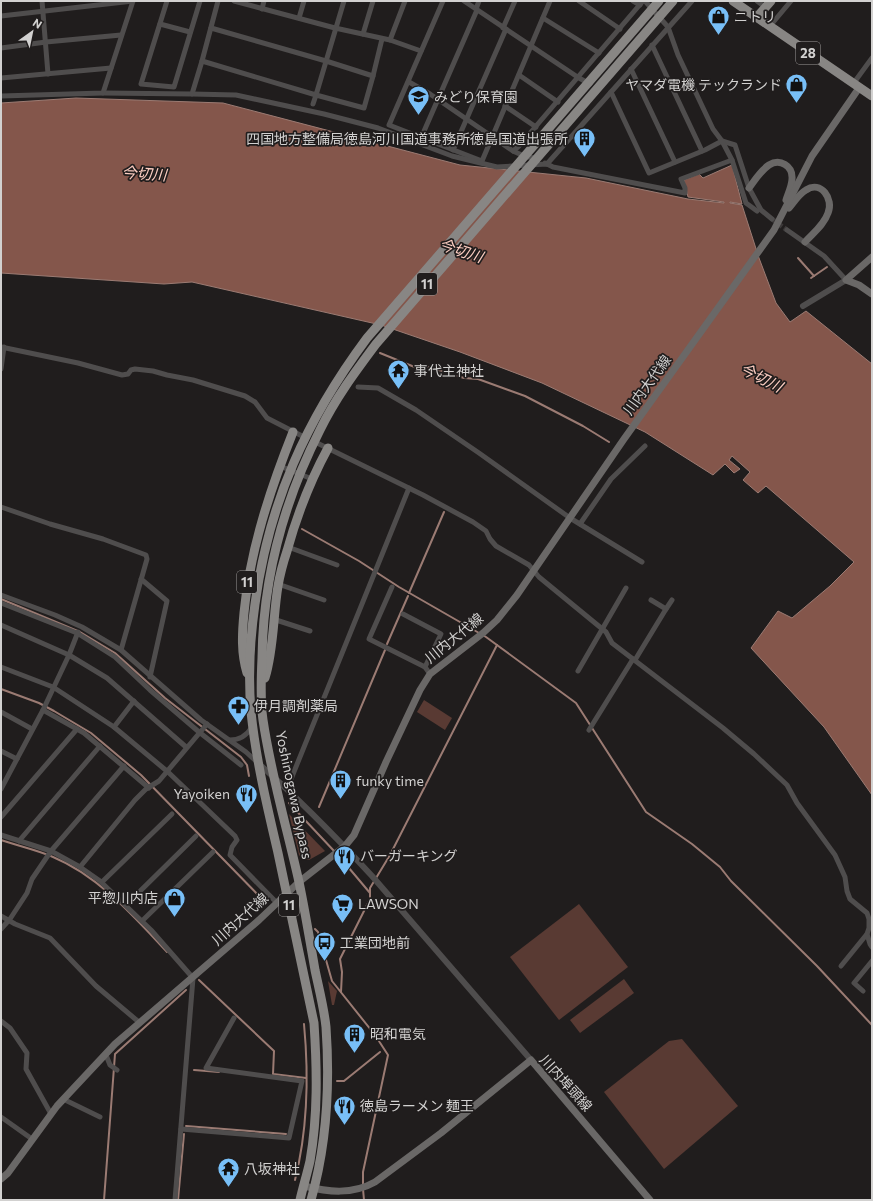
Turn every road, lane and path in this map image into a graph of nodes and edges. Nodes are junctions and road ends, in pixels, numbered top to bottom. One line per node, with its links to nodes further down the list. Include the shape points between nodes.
1 (42, 1): 29 (street)
2 (133, 1): 29 (street); 43 (street)
3 (168, 1): 34 (street)
4 (200, 1): 41 (street)
5 (218, 1): 37 (street)
6 (234, 1): 27 (street)
7 (264, 1): 27 (street)
8 (304, 1): 32 (street)
9 (344, 1): 38 (street)
10 (373, 1): 42 (street)
11 (405, 1): 45 (street)
12 (443, 1): 50 (street)
13 (464, 1): 28 (street)
14 (479, 1): 28 (street)
15 (515, 1): 39 (street)
16 (550, 1): 33 (street)
17 (579, 1): 40 (street)
18 (633, 1): 25 (street)
19 (659, 1): 135 (highway, Yoshinogawa Bypass / 11, via 367,338 347,365 311,424 284,484 264,551 254,610)
20 (673, 1): 137 (highway, Yoshinogawa Bypass / 11, via 376,344 336,400 320,429 284,516 264,614)
21 (692, 1): 36 (street)
22 (733, 1): 31 (highway, 28)
23 (757, 1): 26 (street)
24 (791, 1): 35 (street)
25 (643, 2): 36 (street); 40 (street)
26 (768, 4): 31 (highway)
27 (262, 8): 32 (street)
28 (476, 10): 39 (street); 70 (street)
29 (43, 12): 30 (street); 46 (street)
30 (1, 16)
31 (757, 17): 35 (highway, 28)
32 (299, 18): 38 (street)
33 (543, 18): 48 (street); 51 (street)
34 (160, 24): 41 (street); 41 (street, via 141,84 174,87)
35 (770, 26): 63 (highway, 28)
36 (668, 27): 47 (street); 78 (street, via 678,55 713,129)
37 (211, 28): 53 (street); 54 (street)
38 (335, 28): 42 (street); 54 (street)
39 (505, 28): 48 (street); 74 (street)
40 (620, 29): 51 (street)
41 (190, 32)
42 (363, 34): 44 (street)
43 (121, 35): 46 (street); 55 (street)
44 (382, 38): 45 (street); 59 (street)
45 (390, 40): 50 (street)
46 (46, 42): 49 (street); 57 (street)
47 (652, 45): 56 (street); 81 (street)
48 (531, 47): 58 (street); 61 (street)
49 (1, 48)
50 (421, 51): 62 (street)
51 (599, 53): 61 (street)
52 (872, 58): 63 (street)
53 (202, 61): 66 (street); 67 (street)
54 (326, 61): 59 (street); 67 (street)
55 (111, 68): 57 (street); 65 (street)
56 (631, 69): 64 (street); 83 (street)
57 (48, 74): 60 (street)
58 (519, 75): 71 (street); 73 (street)
59 (374, 76): 67 (street, via 364,108)
60 (1, 78)
61 (579, 78): 64 (street); 71 (street)
62 (409, 82): 70 (street); 77 (street, via 389,125)
63 (856, 86): 69 (highway, 28); 87 (main road, 川内大代線, via 812,156)
64 (611, 92): 83 (street, via 648,173); 84 (street)
65 (102, 93): 66 (street); 68 (street)
66 (192, 94): 84 (street, via 236,95 324,114 378,128 452,156 497,167)
67 (316, 95): 72 (street)
68 (1, 96)
69 (872, 96)
70 (438, 99): 74 (street); 77 (street)
71 (558, 102): 75 (street)
72 (313, 104)
73 (505, 106): 75 (street); 76 (street)
74 (466, 118): 76 (street); 79 (street)
75 (536, 127): 80 (street)
76 (492, 136): 79 (street, via 482,161); 80 (street)
77 (421, 138): 79 (street)
78 (722, 141): 81 (street); 82 (street); 85 (street, via 735,145)
79 (453, 150)
80 (513, 151): 84 (street)
81 (702, 151): 83 (street)
82 (732, 160): 84 (street, via 681,179 685,193); 86 (street, via 746,203)
83 (675, 162)
84 (547, 164)
85 (748, 188): 87 (main road, via 770,164 776,162 788,166 792,179); 88 (street, via 761,210)
86 (757, 211)
87 (782, 218): 90 (main road, via 807,189 817,188 827,194 830,202 825,221); 105 (main road, 川内大代線)
88 (772, 219)
89 (787, 230): 90 (street)
90 (805, 242): 92 (street, via 824,256)
91 (872, 257): 92 (main road)
92 (846, 280): 93 (main road); 94 (street)
93 (872, 294)
94 (803, 306)
95 (2, 347): 96 (street); 98 (street, via 122,375 135,369 153,371 230,391 255,402 267,418)
96 (1, 369)
97 (358, 387): 105 (street, via 378,388 416,410)
98 (293, 432): 100 (street); 101 (highway, 11)
99 (645, 446): 106 (street, via 611,479)
100 (328, 448): 102 (highway, 11); 103 (street)
101 (280, 466): 102 (street); 135 (highway, 11, via 263,517 246,586 242,638 244,664)
102 (312, 479): 107 (highway, 11)
103 (409, 488): 110 (street, via 473,522 486,531 496,546 529,564); 158 (street)
104 (1, 507): 111 (street, via 146,555)
105 (570, 518): 106 (street); 110 (main road, 川内大代線)
106 (580, 524): 108 (street)
107 (288, 547): 109 (street); 112 (highway, 11)
108 (642, 562)
109 (337, 565)
110 (534, 571): 124 (street); 133 (main road, 川内大代線, via 505,610 481,635)
111 (142, 579): 127 (street); 134 (street, via 167,601)
112 (278, 584): 116 (street); 122 (highway, 11)
113 (392, 587): 131 (street, via 369,639)
114 (626, 588): 124 (street)
115 (1, 595): 125 (street, via 56,615)
116 (324, 600)
117 (651, 600): 120 (street)
118 (672, 600): 120 (street)
119 (1, 603): 125 (street)
120 (666, 609): 129 (street)
121 (403, 614): 131 (street, via 442,634)
122 (273, 619): 126 (street); 137 (highway, 11, via 268,666)
123 (1, 625): 128 (street)
124 (602, 629): 129 (street, via 612,642); 132 (street)
125 (79, 630): 127 (street); 128 (street); 143 (street, via 115,657 150,690)
126 (310, 631)
127 (121, 650): 134 (street)
128 (69, 654): 136 (street); 138 (street, via 107,678)
129 (634, 660): 146 (street); 178 (street, via 723,728 787,785 835,855 845,877 850,899 867,913)
130 (1, 667): 136 (street)
131 (425, 667): 133 (street)
132 (578, 671)
133 (430, 674): 165 (main road, 川内大代線, via 386,762 354,835)
134 (150, 677): 143 (street)
135 (250, 682): 142 (highway, Yoshinogawa Bypass / 11)
136 (54, 687): 139 (street); 141 (street)
137 (261, 688): 156 (highway, Yoshinogawa Bypass / 11, via 263,718)
138 (134, 700): 141 (street); 149 (street)
139 (44, 707): 144 (street); 145 (street)
140 (1, 712): 144 (street)
141 (114, 726): 155 (street)
142 (253, 726): 147 (street, via 244,736); 152 (highway, Yoshinogawa Bypass / 11)
143 (203, 728): 147 (street); 149 (street); 153 (street)
144 (32, 729): 151 (street)
145 (77, 729): 148 (street); 161 (street)
146 (589, 730)
147 (230, 740): 152 (street)
148 (100, 746): 154 (street); 164 (street)
149 (186, 747): 155 (street)
150 (1, 751): 151 (street)
151 (16, 759): 159 (street)
152 (258, 763): 156 (street); 171 (highway, Yoshinogawa Bypass / 11)
153 (241, 765)
154 (124, 766): 157 (street); 166 (street)
155 (168, 772): 157 (street); 172 (street, via 235,836 237,840 230,855)
156 (273, 776): 158 (street); 170 (highway, Yoshinogawa Bypass / 11)
157 (151, 786): 168 (street, via 135,800)
158 (287, 788): 165 (street)
159 (1, 789)
160 (172, 814): 169 (street)
161 (1, 818)
162 (1, 835): 164 (street)
163 (196, 836): 173 (street)
164 (19, 841): 166 (street)
165 (345, 846): 170 (main road, 川内大代線); 188 (street)
166 (51, 851): 168 (street); 175 (street)
167 (213, 852): 176 (street)
168 (80, 867): 169 (street)
169 (102, 882): 173 (street)
170 (299, 882): 171 (main road, 川内大代線); 198 (highway, Yoshinogawa Bypass / 11, via 326,1025 325,1130)
171 (287, 894): 172 (main road, 川内大代線); 197 (highway, Yoshinogawa Bypass / 11, via 314,1023 317,1067 314,1127)
172 (277, 903): 182 (main road, 川内大代線)
173 (126, 905): 176 (street)
174 (1, 916): 175 (street)
175 (8, 921): 177 (street); 186 (street, via 50,938 96,986)
176 (142, 921): 182 (street)
177 (1, 929)
178 (869, 933): 179 (street); 181 (street)
179 (872, 947)
180 (872, 961): 183 (street, via 854,983)
181 (841, 966)
182 (192, 978): 186 (main road, 川内大代線); 194 (street)
183 (863, 992)
184 (234, 1018): 194 (street, via 206,1068 302,1081 290,1138)
185 (1, 1021): 191 (street, via 10,1028 26,1053 26,1069)
186 (140, 1023): 187 (main road, 川内大代線)
187 (106, 1055): 189 (street, via 110,1065); 190 (main road, 川内大代線)
188 (531, 1060): 198 (main road, 川内埠頭線, via 390,1172 367,1186 356,1190); 202 (main road, 川内埠頭線)
189 (117, 1070)
190 (63, 1099): 191 (main road, 川内大代線); 193 (street)
191 (51, 1114): 195 (main road, 川内大代線)
192 (1, 1117): 195 (street)
193 (100, 1117)
194 (181, 1129): 199 (street)
195 (32, 1139): 196 (main road, 川内大代線)
196 (1, 1179)
197 (304, 1186): 198 (main road, 川内埠頭線); 200 (highway, Yoshinogawa Bypass / 11)
198 (315, 1189): 201 (highway, Yoshinogawa Bypass / 11)
199 (175, 1200)
200 (300, 1200)
201 (312, 1200)
202 (650, 1200)

